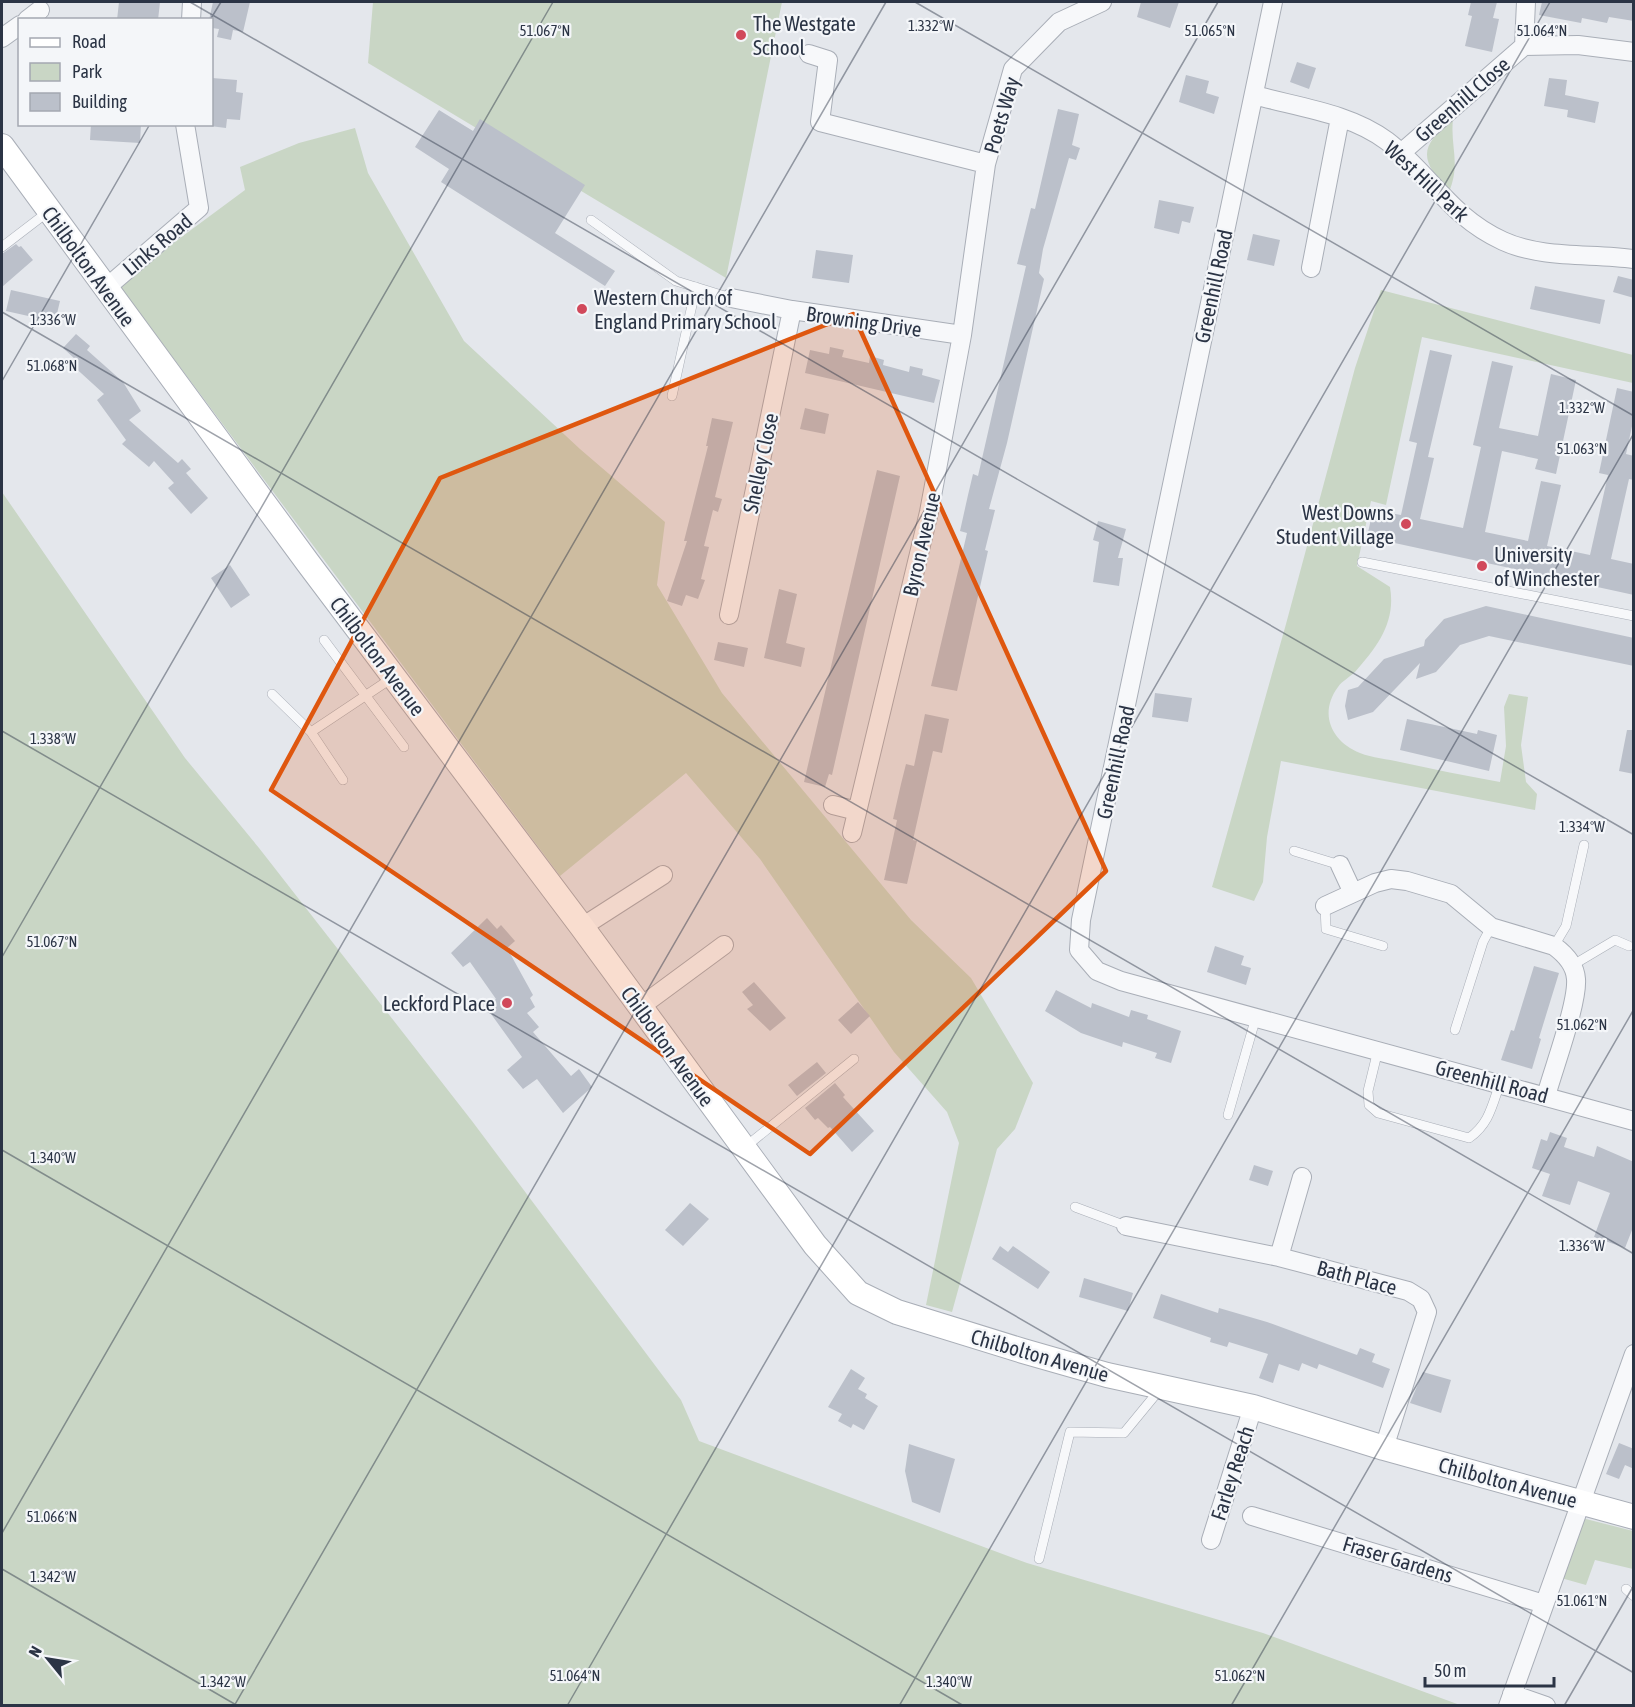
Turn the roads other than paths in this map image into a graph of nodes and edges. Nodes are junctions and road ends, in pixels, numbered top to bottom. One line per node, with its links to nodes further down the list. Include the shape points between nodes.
1 (192, 2): 5 (street)
2 (1102, 2): 16 (street, Poets Way, via 1059,22 1013,69)
3 (1273, 2): 11 (street, Greenhill Road)
4 (1526, 2): 8 (street, Greenhill Close)
5 (191, 18)
6 (18, 26): 7 (street)
7 (2, 38)
8 (1524, 46): 9 (street, Greenhill Close, via 1578,45); 15 (street, Greenhill Close)
9 (1634, 52)
10 (809, 54): 16 (street, via 828,60 820,122)
11 (1254, 95): 12 (street, West Hill Park); 56 (street, Greenhill Road, via 1081,920 1079,950 1089,965 1107,976)
12 (1340, 118): 15 (street, West Hill Park, via 1375,134); 21 (street)
13 (185, 126): 24 (street, Links Road, via 199,208)
14 (2, 146): 17 (main road, Chilbolton Avenue)
15 (1401, 153): 20 (street, West Hill Park, via 1455,210 1505,243 1572,256)
16 (986, 164): 22 (street, Poets Way)
17 (49, 211): 19 (lane); 24 (main road, Chilbolton Avenue)
18 (591, 220): 23 (lane, via 675,281)
19 (2, 247)
20 (1627, 258)
21 (1311, 268)
22 (971, 273): 27 (street, Byron Avenue)
23 (696, 287): 25 (lane); 28 (lane)
24 (106, 288): 33 (main road, Chilbolton Avenue)
25 (731, 298): 26 (street, Browning Drive)
26 (792, 310): 27 (street, Browning Drive); 30 (street, Shelley Close)
27 (962, 335): 40 (street, Byron Avenue, via 929,512)
28 (672, 396)
29 (1362, 562): 31 (lane)
30 (729, 615)
31 (1634, 616)
32 (324, 640): 35 (lane)
33 (394, 677): 35 (lane); 48 (main road, Chilbolton Avenue)
34 (272, 694): 36 (lane)
35 (364, 697): 36 (lane); 37 (lane)
36 (311, 732): 38 (lane)
37 (404, 747)
38 (343, 780)
39 (833, 805): 40 (street)
40 (857, 811): 41 (street, Byron Avenue)
41 (852, 833)
42 (1584, 845): 52 (lane, via 1566,926)
43 (1294, 851): 44 (lane)
44 (1340, 865): 46 (street)
45 (663, 875): 48 (street)
46 (1353, 893): 47 (street); 49 (street, via 1391,879 1407,881 1451,894)
47 (1325, 906): 51 (lane, via 1326,929)
48 (582, 927): 55 (main road, Chilbolton Avenue)
49 (1491, 927): 52 (street); 57 (lane)
50 (724, 945): 55 (street)
51 (1383, 946)
52 (1554, 946): 54 (street)
53 (1629, 946): 54 (lane, via 1615,940)
54 (1573, 965): 61 (street, via 1575,993)
55 (640, 1007): 64 (main road, Chilbolton Avenue)
56 (1256, 1017): 58 (street, Greenhill Road); 62 (lane)
57 (1455, 1030)
58 (1378, 1050): 60 (street, Greenhill Road); 60 (lane, via 1368,1091 1369,1105 1378,1113 1468,1138 1488,1119)
59 (854, 1059): 64 (lane)
60 (1500, 1083): 61 (street, Greenhill Road)
61 (1546, 1096): 63 (street, Greenhill Road)
62 (1228, 1115)
63 (1634, 1121)
64 (743, 1149): 70 (main road, Chilbolton Avenue, via 832,1268 876,1304 1023,1351)
65 (1302, 1177): 68 (street)
66 (1075, 1208): 67 (lane)
67 (1126, 1226): 68 (street, Bath Place)
68 (1279, 1257): 73 (street, Bath Place, via 1408,1291 1421,1299 1426,1312)
69 (1634, 1354): 71 (street)
70 (1161, 1388): 72 (main road, Chilbolton Avenue); 78 (lane, via 1124,1433 1070,1432)
71 (1625, 1405): 74 (street)
72 (1253, 1407): 73 (main road, Chilbolton Avenue); 77 (street, Farley Reach)
73 (1384, 1448): 74 (main road, Chilbolton Avenue)
74 (1579, 1501): 76 (main road, Chilbolton Avenue); 81 (street)
75 (1252, 1516): 81 (street, Fraser Gardens)
76 (1634, 1517)
77 (1211, 1540)
78 (1039, 1559)
79 (1626, 1589): 80 (lane)
80 (1634, 1596)
81 (1544, 1604): 82 (street)
82 (1510, 1700): 83 (street)
83 (1546, 1706)

